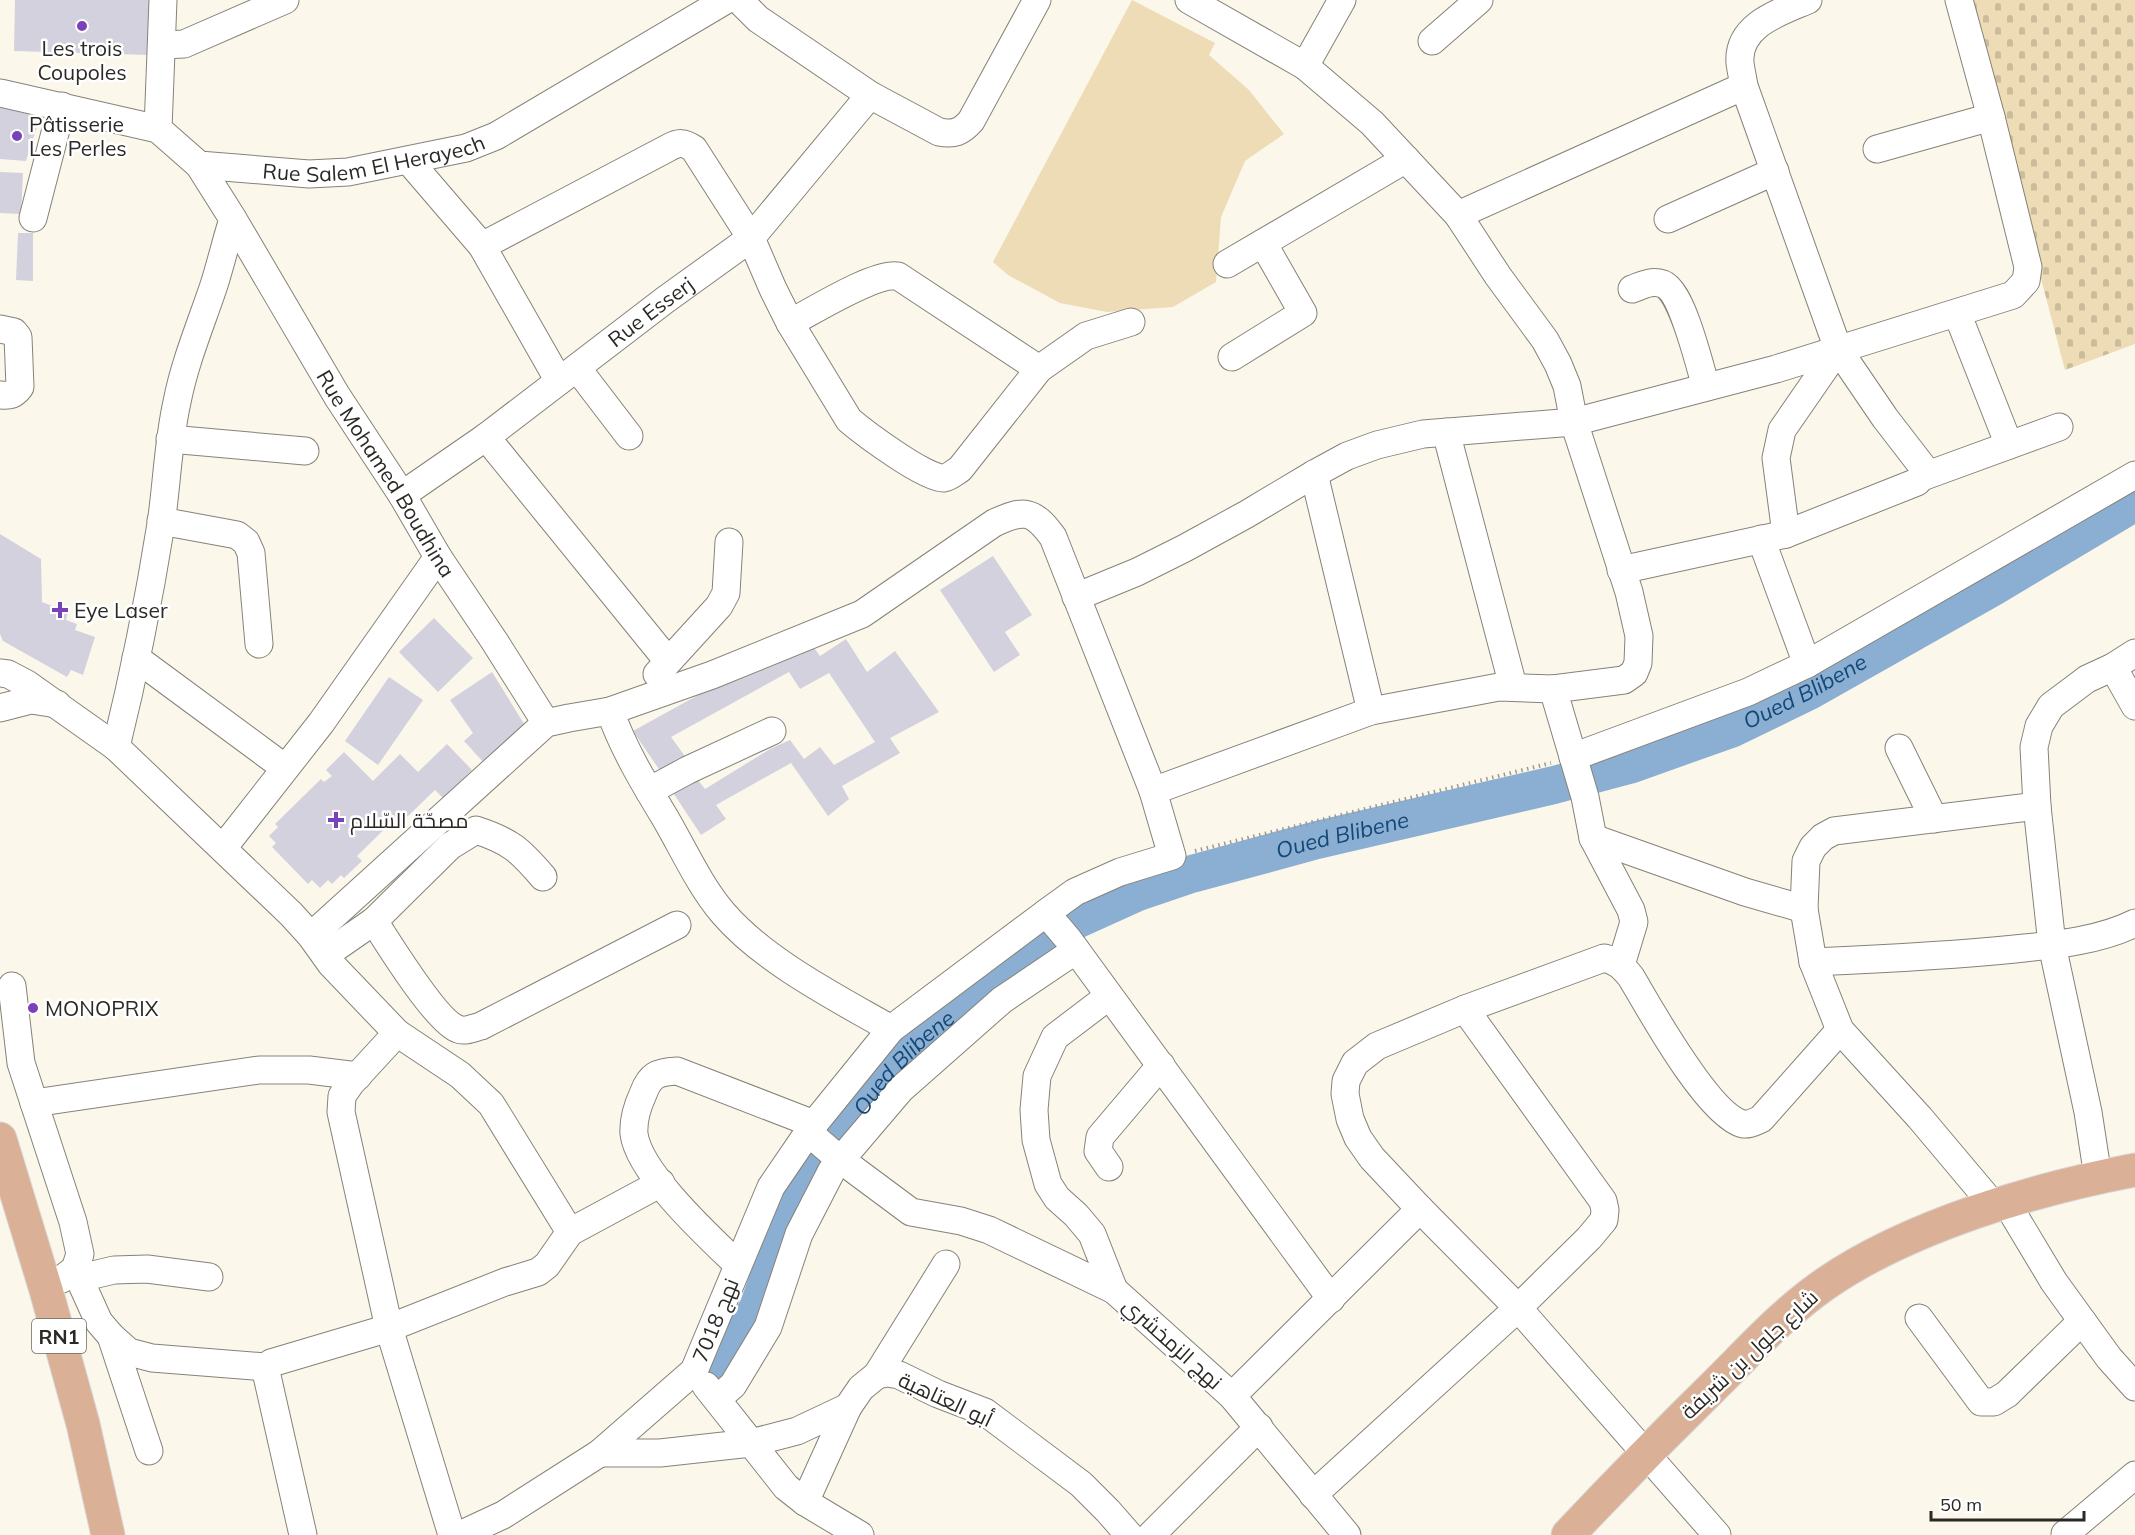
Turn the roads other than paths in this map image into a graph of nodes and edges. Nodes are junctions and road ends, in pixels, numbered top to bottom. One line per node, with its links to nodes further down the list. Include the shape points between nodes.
1 (163, 0): 12 (street)
2 (285, 0): 12 (street, via 184,44)
3 (726, 0): 22 (street, Rue Salem El Herayech, via 496,136 466,148)
4 (739, 0): 16 (street, via 758,19)
5 (1037, 0): 16 (street, via 963,129 952,134 939,132)
6 (1189, 0): 13 (street)
7 (1342, 0): 13 (street)
8 (1479, 0): 11 (street)
9 (1808, 0): 14 (street, via 1754,28 1744,42 1740,61)
10 (1959, 0): 18 (street)
11 (1432, 41)
12 (163, 45): 19 (street)
13 (1305, 66): 21 (street, via 1372,123)
14 (1744, 86): 24 (street); 25 (street)
15 (0, 93): 17 (street)
16 (870, 95): 29 (street, Rue Esserj)
17 (62, 106): 19 (street); 26 (street)
18 (1991, 117): 20 (street); 34 (street, via 2028,267 2026,281 2013,295)
19 (158, 129): 23 (street)
20 (1876, 149)
21 (1406, 159): 25 (street); 30 (street)
22 (408, 161): 23 (street, Rue Salem El Herayech, via 348,172 309,174); 31 (street)
23 (200, 165): 27 (street, Rue Mohamed Boudhina)
24 (1775, 171): 28 (street); 38 (street)
25 (1458, 215): 44 (street, via 1558,363)
26 (33, 218)
27 (232, 219): 49 (street, via 186,362); 55 (street, Rue Mohamed Boudhina, via 325,376)
28 (1668, 219)
29 (751, 238): 31 (street, via 694,149 678,143); 36 (street); 41 (street, Rue Esserj)
30 (1263, 243): 32 (street); 39 (street, via 1303,313)
31 (482, 246): 41 (street)
32 (1227, 264)
33 (1632, 289): 42 (street, via 1652,281 1666,285 1676,298)
34 (1957, 313): 38 (street); 50 (street)
35 (1131, 322): 40 (street, via 1086,336)
36 (790, 323): 40 (street, via 875,279 898,276); 40 (street, via 849,420 934,477 944,478 960,469)
37 (0, 329): 43 (street, via 18,337 20,387 9,396)
38 (1838, 349): 42 (street); 54 (street, via 1922,466); 57 (street, via 1782,430 1776,458)
39 (1232, 357)
40 (1039, 369)
41 (568, 374): 47 (street); 48 (street, Rue Esserj)
42 (1706, 387): 44 (street)
43 (0, 395)
44 (1574, 422): 46 (street); 60 (street)
45 (2059, 427): 50 (street)
46 (1446, 432): 52 (street, via 1377,445); 68 (street)
47 (629, 436)
48 (486, 437): 55 (street, Rue Esserj); 65 (street)
49 (170, 439): 51 (street); 56 (street)
50 (2009, 445): 54 (street)
51 (305, 451)
52 (1314, 474): 61 (street, via 1185,548); 74 (street)
53 (2135, 475): 66 (street)
54 (1922, 477): 57 (street, via 1855,508)
55 (402, 495): 59 (street, Rue Mohamed Boudhina)
56 (161, 521): 62 (street, via 237,535 246,542 251,553); 63 (street)
57 (1773, 537): 60 (street); 66 (street)
58 (729, 542): 65 (street, via 726,593 719,606)
59 (438, 557): 75 (street, Rue Mohamed Boudhina); 80 (street, via 378,645)
60 (1621, 570): 69 (street, via 1639,636 1634,673 1624,680)
61 (1076, 597): 73 (street, via 1053,537 1041,521 1026,514 1010,515 993,523 865,622); 82 (street)
62 (259, 644)
63 (136, 658): 77 (street); 80 (street)
64 (2124, 660): 71 (street); 83 (street, via 2087,679 2051,706 2039,726 2034,747)
65 (668, 661): 73 (street)
66 (1807, 664): 79 (street)
67 (0, 673): 70 (street, via 27,684)
68 (1513, 686): 69 (street); 74 (street)
69 (1553, 689): 79 (street)
70 (57, 704): 72 (street, via 31,699); 77 (street)
71 (2135, 706)
72 (0, 708)
73 (619, 708): 75 (street); 81 (street, via 617,729)
74 (1371, 711): 82 (street)
75 (546, 723): 95 (street)
76 (772, 731): 81 (street)
77 (116, 747): 86 (street)
78 (1899, 748): 84 (street)
79 (1574, 763): 85 (street)
80 (285, 768): 86 (street)
81 (649, 791): 101 (street, via 723,914 771,956)
82 (1153, 791): 89 (street, نهج 7018, via 1172,856 1120,872 1075,892)
83 (2037, 806): 84 (street); 94 (street)
84 (1934, 819): 88 (street, via 1834,831 1823,837 1806,861)
85 (1593, 838): 88 (street); 97 (street, via 1633,916)
86 (223, 848): 95 (street)
87 (543, 877): 90 (street, via 522,852 500,838 476,830 450,846)
88 (1804, 909): 96 (street)
89 (1048, 916): 93 (street); 101 (street, نهج 7018)
90 (374, 921): 92 (street, via 440,1017 457,1029 467,1030); 95 (street)
91 (2135, 923): 94 (street)
92 (676, 925)
93 (1072, 945): 99 (street); 109 (street, via 1002,1000 901,1089)
94 (2052, 945): 96 (street, via 1944,957); 112 (street)
95 (318, 946): 103 (street, via 330,964)
96 (1813, 962): 102 (street)
97 (1621, 965): 100 (street, via 1604,958); 102 (street, via 1679,1059 1724,1113 1743,1124 1761,1119)
98 (12, 986): 106 (street, via 21,1063)
99 (1109, 996): 104 (street); 123 (street, via 1055,1037 1037,1076 1034,1110 1036,1140 1048,1184 1056,1198 1092,1234)
100 (1465, 1009): 116 (street, via 1377,1046 1355,1063 1346,1081 1350,1119 1358,1138); 125 (street, via 1605,1209 1604,1220 1589,1238)
101 (891, 1029): 107 (street, نهج 7018)
102 (1840, 1030): 115 (street)
103 (397, 1033): 105 (street); 117 (street, via 460,1075 491,1104)
104 (1161, 1065): 110 (street, via 1100,1137 1098,1151); 124 (street)
105 (358, 1076): 106 (street, via 309,1070 259,1070); 128 (street, via 342,1096 341,1112)
106 (34, 1103): 120 (street, via 73,1221 80,1254)
107 (812, 1131): 109 (street); 114 (street, via 677,1071 664,1071 648,1080 635,1113 634,1136 644,1160); 118 (street, نهج 7018, via 771,1186)
108 (0, 1139): 113 (main road, RN1)
109 (840, 1159): 123 (street, via 911,1212 989,1230); 135 (street, via 799,1234 768,1327 734,1385)
110 (1109, 1167)
111 (2135, 1170): 112 (main road, شارع جلول بن شريفة)
112 (2098, 1177): 115 (main road, شارع جلول بن شريفة)
113 (5, 1178): 122 (main road, RN1)
114 (661, 1183): 117 (street); 118 (street, via 695,1224)
115 (2000, 1204): 127 (street); 141 (main road, شارع جلول بن شريفة, via 1878,1252 1825,1284 1770,1330)
116 (1420, 1209): 124 (street); 125 (street)
117 (570, 1232): 128 (street, via 538,1272)
118 (737, 1264): 131 (street, نهج 7018)
119 (946, 1264): 132 (street)
120 (78, 1274): 121 (street, via 147,1269); 122 (street); 129 (street, via 99,1322)
121 (209, 1277)
122 (46, 1290): 147 (main road, RN1)
123 (1114, 1290): 134 (street, نهج الزمخشري)
124 (1331, 1299): 134 (street)
125 (1518, 1308): 141 (street); 143 (street)
126 (1919, 1318): 127 (street, via 1981,1402 1994,1402 2007,1394)
127 (2082, 1321): 133 (street)
128 (389, 1328): 130 (street); 149 (street)
129 (111, 1336): 130 (street, via 129,1352 152,1358); 139 (street)
130 (265, 1367): 148 (street)
131 (694, 1371): 135 (street); 140 (street, نهج 7018)
132 (877, 1376): 136 (street, أبو العتاهية, via 861,1388); 152 (street, أبو العتاهية, via 899,1375 985,1412 1081,1484)
133 (2135, 1387)
134 (1232, 1396): 137 (street, نهج الزمخشري)
135 (717, 1399): 138 (street)
136 (848, 1407): 138 (street, أبو العتاهية, via 797,1431); 144 (street)
137 (1259, 1427): 143 (street); 153 (street)
138 (751, 1443): 140 (street, أبو العتاهية, via 660,1453); 144 (street, via 786,1487)
139 (149, 1451)
140 (600, 1453): 145 (street, نهج 7018)
141 (1646, 1453): 155 (main road, شارع جلول بن شريفة); 156 (street)
142 (2135, 1475): 157 (street)
143 (1313, 1495): 154 (street)
144 (805, 1502): 146 (street)
145 (500, 1525): 150 (street, نهج 7018)
146 (827, 1528): 151 (street)
147 (108, 1535)
148 (303, 1535)
149 (452, 1535)
150 (460, 1535)
151 (860, 1535)
152 (1129, 1535)
153 (1151, 1535)
154 (1347, 1535)
155 (1568, 1535)
156 (1717, 1535)
157 (2065, 1535)

